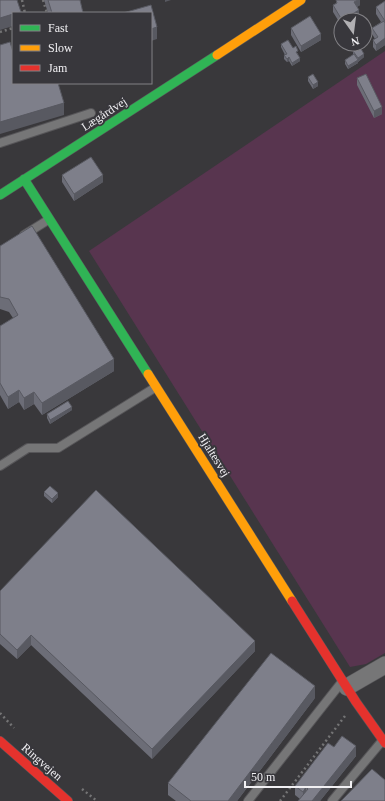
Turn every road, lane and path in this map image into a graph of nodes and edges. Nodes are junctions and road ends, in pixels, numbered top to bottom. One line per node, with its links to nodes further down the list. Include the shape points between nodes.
1 (22, 0): 4 (path)
2 (43, 0): 5 (path)
3 (301, 0): 10 (street, Lægårdvej)
4 (25, 12)
5 (47, 12)
6 (12, 28): 7 (path)
7 (0, 32)
8 (91, 113): 9 (lane)
9 (0, 143)
10 (24, 180): 11 (street, Lægårdvej); 12 (street, Hjaltesvej)
11 (0, 195)
12 (49, 219): 13 (lane); 14 (street, Hjaltesvej)
13 (18, 239)
14 (156, 387): 15 (lane, via 58,448 28,448); 17 (street, Hjaltesvej)
15 (0, 466)
16 (385, 665): 17 (street)
17 (345, 684): 18 (street, Hjaltesvej); 22 (lane)
18 (356, 702): 20 (street, Hjaltesvej); 23 (path)
19 (0, 741): 21 (street, Ringvejen)
20 (384, 742): 24 (lane)
21 (68, 801)
22 (248, 801)
23 (280, 801)
24 (332, 801)

